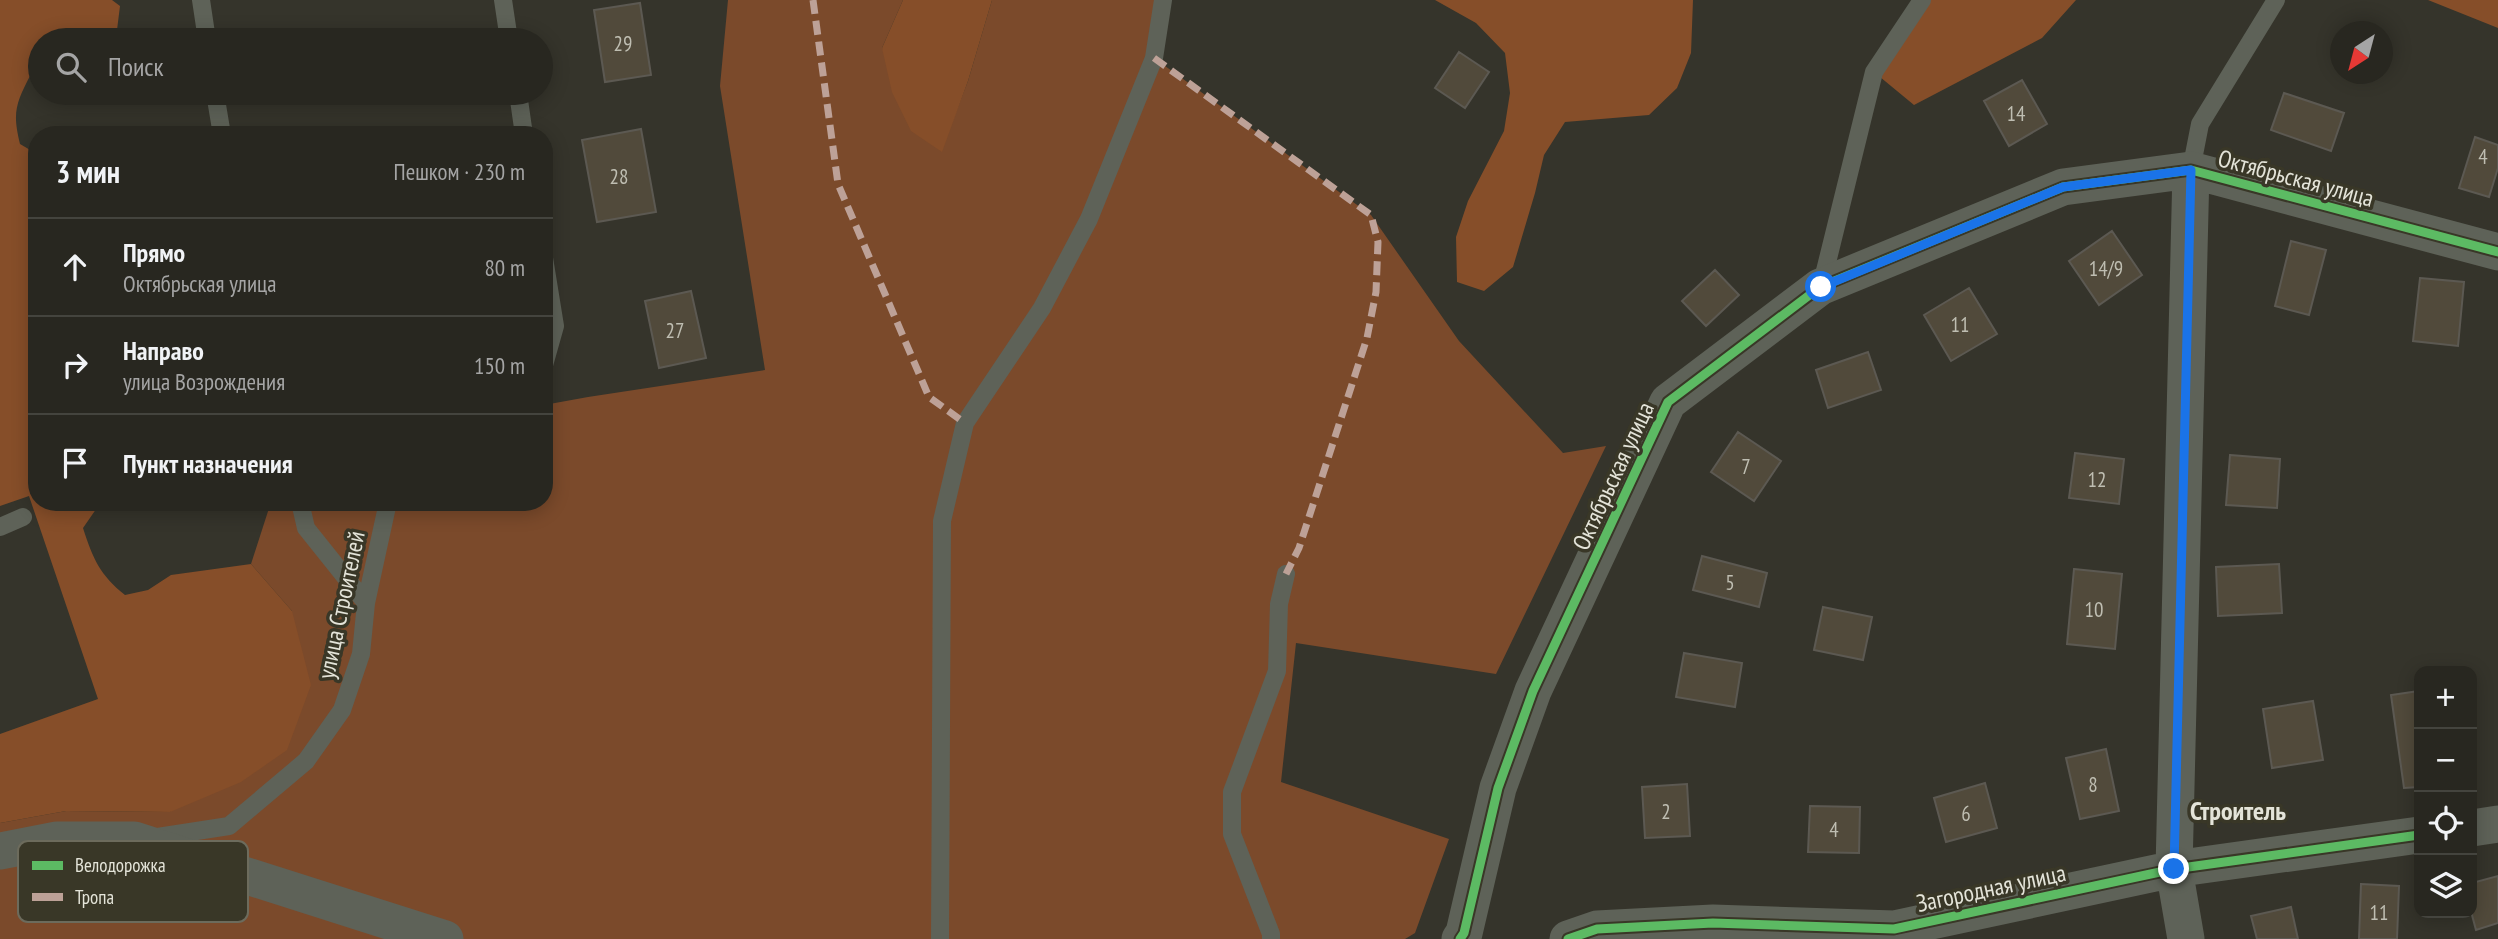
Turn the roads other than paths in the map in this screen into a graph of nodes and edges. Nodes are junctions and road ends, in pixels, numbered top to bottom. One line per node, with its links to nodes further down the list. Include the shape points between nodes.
1 (201, 0): 6 (lane)
2 (503, 0): 7 (lane)
3 (1163, 0): 34 (lane, via 1154,58 1089,219 1042,308 965,423 942,521)
4 (1923, 0): 14 (lane, via 1874,72)
5 (2276, 0): 12 (lane, via 2200,124)
6 (205, 28)
7 (507, 28)
8 (217, 105): 10 (lane)
9 (520, 105): 11 (lane)
10 (220, 126)
11 (523, 126)
12 (2191, 170): 13 (street, Октябрьская улица); 14 (street, Октябрьская улица, via 2063,187); 31 (street)
13 (2498, 252)
14 (1821, 287): 36 (street, Октябрьская улица, via 1668,402 1533,691 1498,788)
15 (553, 314): 16 (lane)
16 (553, 333)
17 (302, 511): 22 (lane, via 306,528)
18 (386, 511): 22 (lane, улица Строителей)
19 (23, 517): 20 (lane)
20 (0, 527)
21 (1286, 574): 35 (lane, via 1279,604 1277,671 1232,792 1231,834)
22 (366, 603): 26 (lane, улица Строителей, via 361,654 342,710 306,761 229,826)
23 (2498, 824): 24 (street)
24 (2477, 827)
25 (2414, 836): 31 (street, Загородная улица)
26 (134, 840): 27 (street); 28 (street)
27 (51, 841)
28 (137, 841)
29 (18, 847): 30 (street)
30 (0, 850)
31 (2174, 869): 37 (street, Загородная улица, via 1894,929 1713,923 1597,929); 38 (street)
32 (248, 876): 33 (street)
33 (445, 939)
34 (940, 939)
35 (1271, 939)
36 (1460, 939)
37 (1569, 939)
38 (2186, 939)

